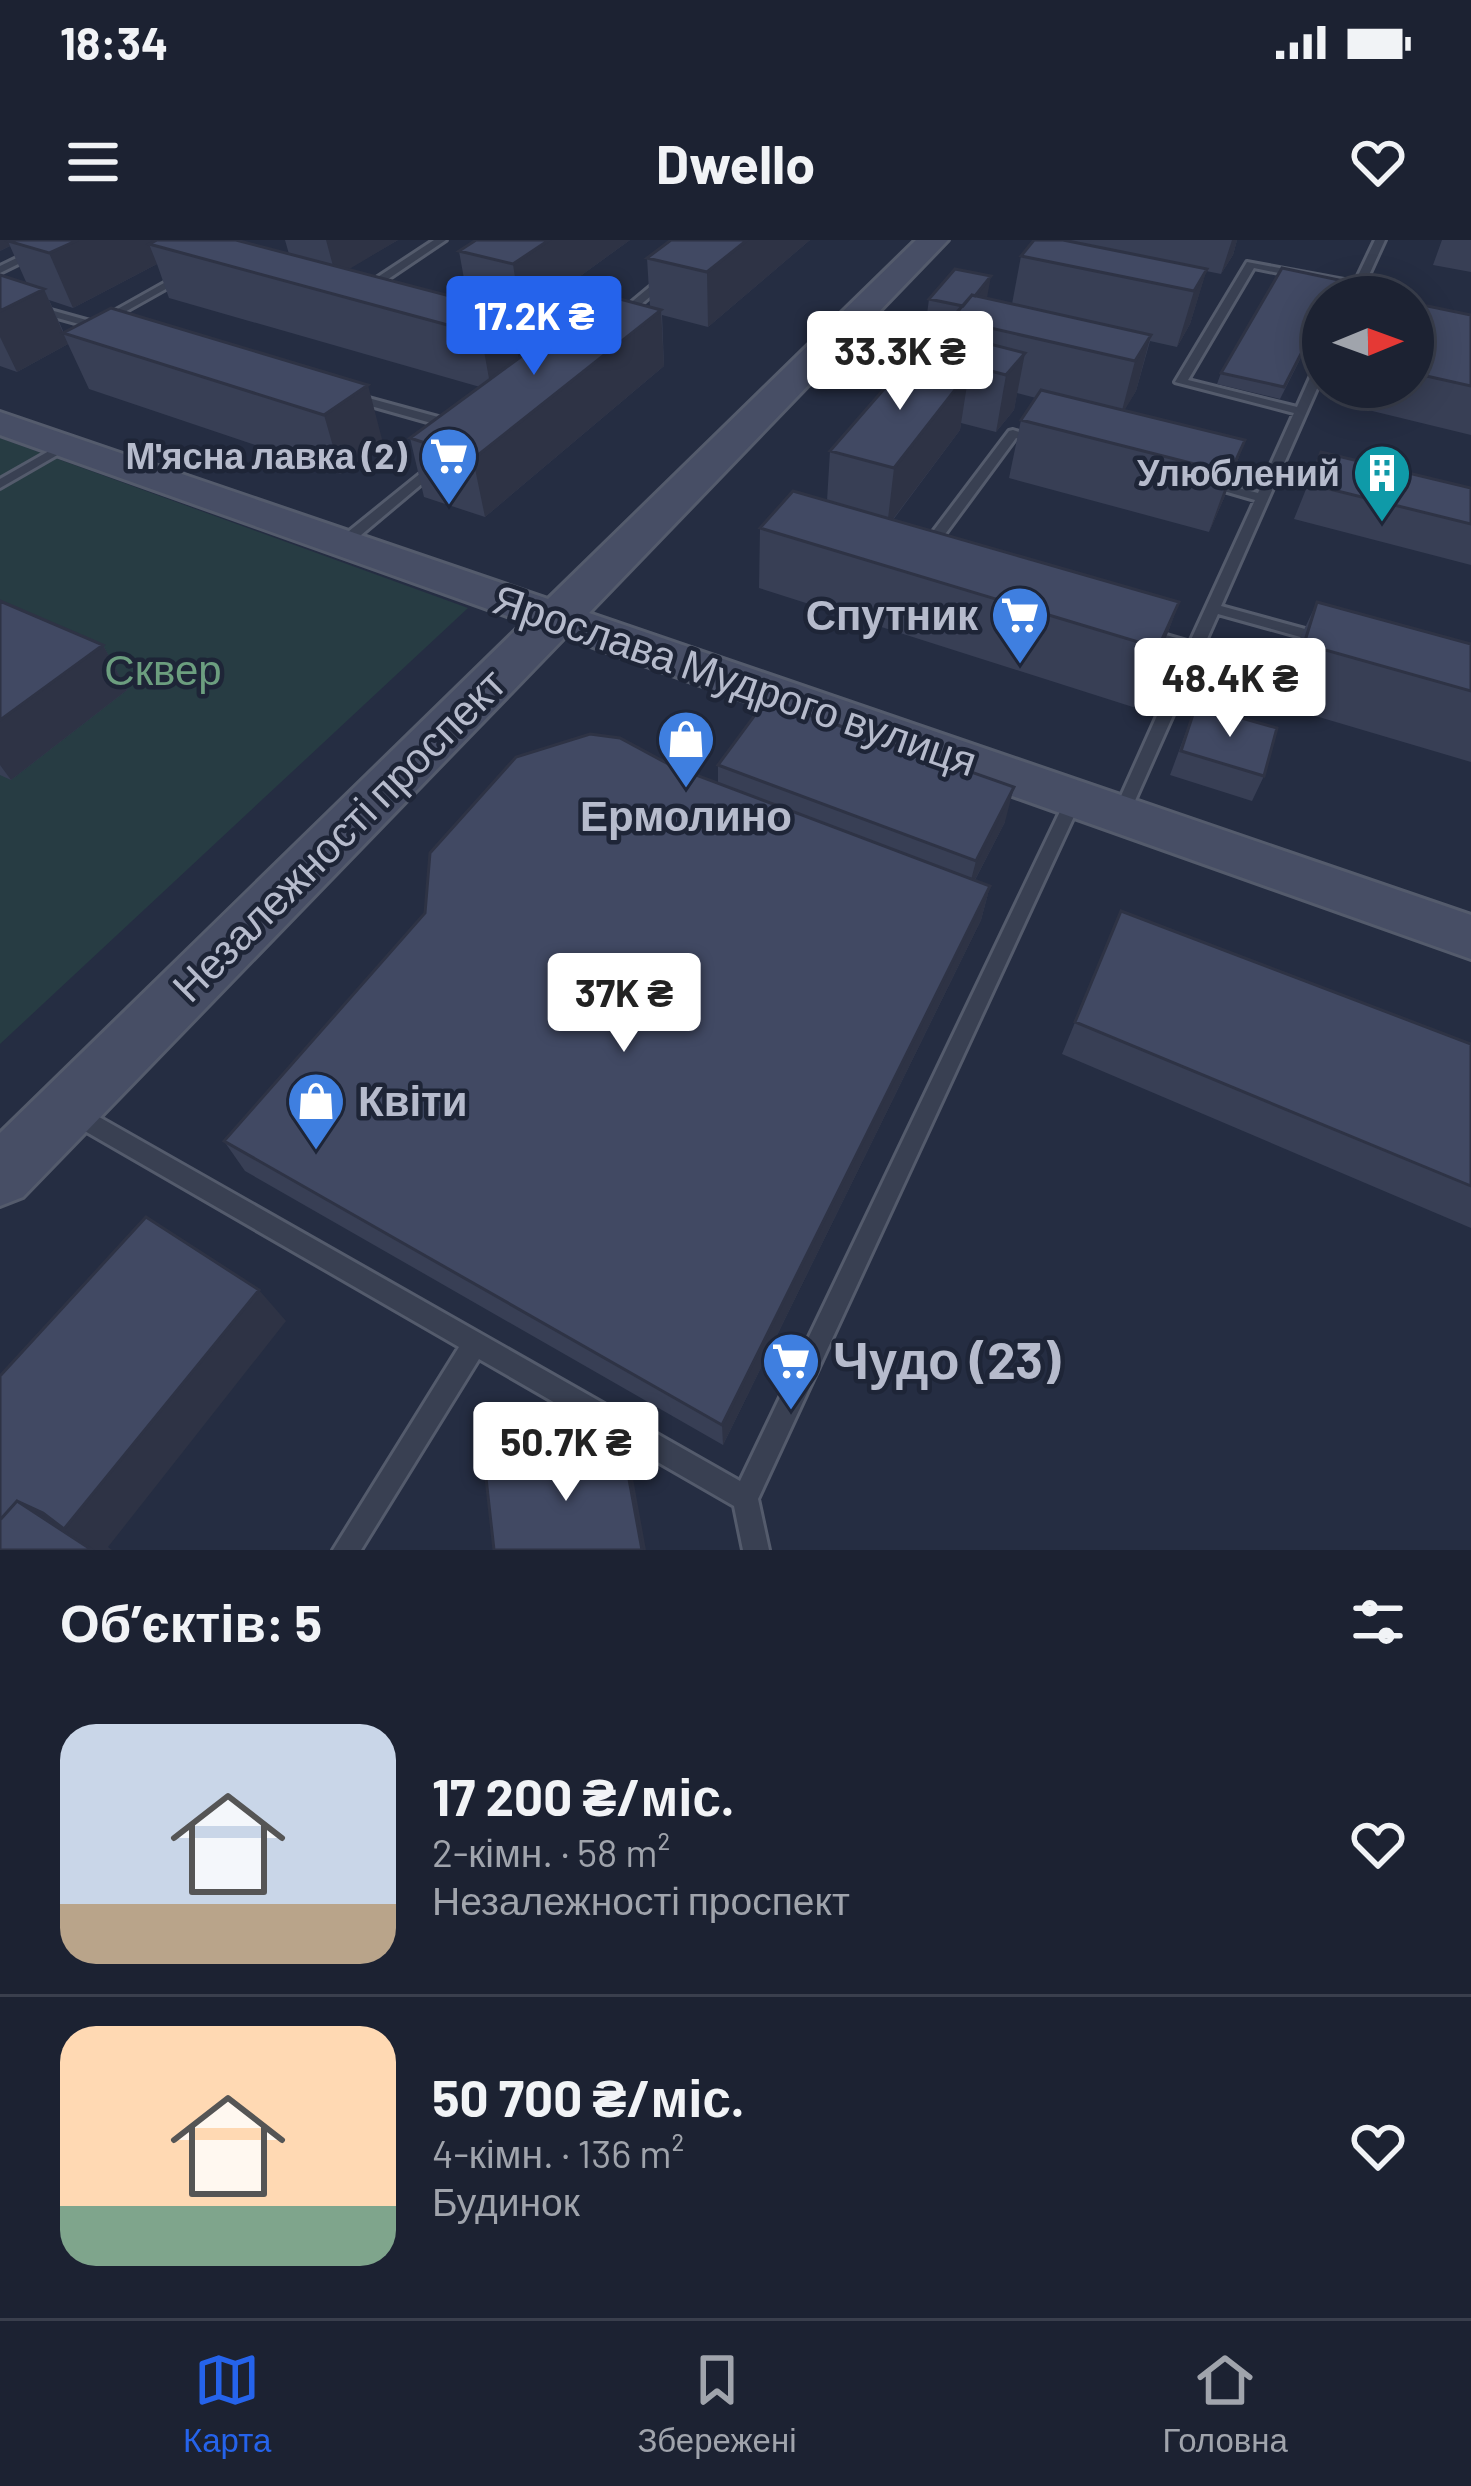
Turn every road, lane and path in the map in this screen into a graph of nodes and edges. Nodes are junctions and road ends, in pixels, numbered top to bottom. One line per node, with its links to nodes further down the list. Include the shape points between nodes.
1 (62, 240): 5 (lane)
2 (441, 240): 11 (lane, via 348,301)
3 (933, 240): 29 (street, Незалежності проспект)
4 (1380, 240): 8 (lane)
5 (0, 270)
6 (677, 270): 13 (lane)
7 (189, 274): 12 (lane)
8 (1363, 276)
9 (1302, 277): 17 (lane, via 1251,264 1181,382)
10 (0, 299): 12 (lane)
11 (370, 307)
12 (93, 325): 14 (lane)
13 (604, 329)
14 (116, 331)
15 (342, 394): 19 (lane)
16 (1302, 407): 17 (lane)
17 (1300, 411): 25 (lane)
18 (0, 423): 20 (street, Ярослава Мудрого вулиця)
19 (478, 432)
20 (67, 446): 24 (lane); 26 (street, Ярослава Мудрого вулиця)
21 (1058, 446): 27 (lane, via 1013,434 914,566)
22 (444, 460): 26 (lane)
23 (1192, 480): 25 (lane)
24 (0, 484)
25 (1260, 497): 28 (lane)
26 (343, 543): 29 (street, Ярослава Мудрого вулиця)
27 (935, 572)
28 (1213, 608): 31 (lane); 32 (lane)
29 (555, 617): 33 (street, Ярослава Мудрого вулиця); 36 (street, Незалежності проспект)
30 (1130, 630): 32 (lane)
31 (1342, 643)
32 (1196, 649): 34 (lane)
33 (1074, 799): 34 (street, Ярослава Мудрого вулиця); 39 (lane)
34 (1121, 814): 35 (street, Ярослава Мудрого вулиця)
35 (1471, 937)
36 (66, 1109): 37 (street, Незалежності проспект); 38 (lane)
37 (0, 1176)
38 (475, 1343): 39 (lane); 40 (lane)
39 (745, 1498): 41 (lane)
40 (346, 1550)
41 (756, 1550)

